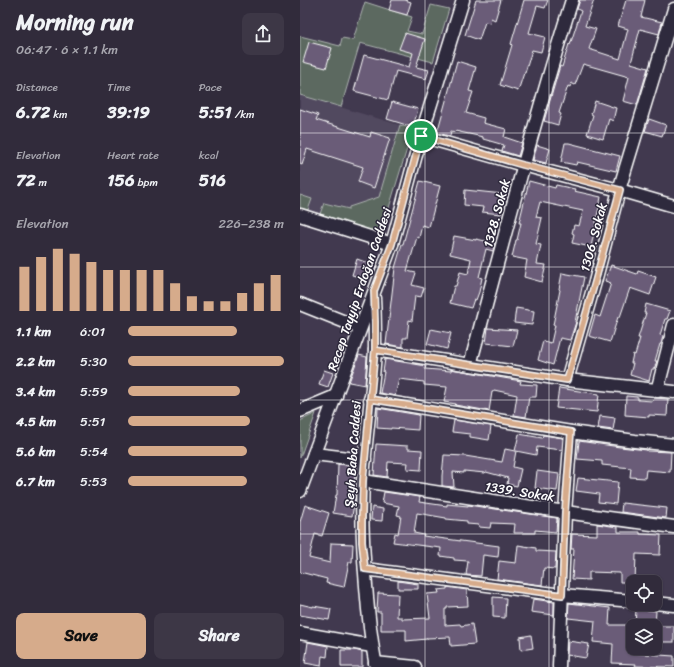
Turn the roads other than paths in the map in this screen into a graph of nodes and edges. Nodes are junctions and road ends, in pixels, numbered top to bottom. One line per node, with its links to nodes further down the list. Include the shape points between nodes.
1 (463, 0): 4 (street, Recep Tayyip Erdoğan Caddesi)
2 (572, 0): 5 (street, 1328. Sokak)
3 (674, 9): 6 (street, 1306. Sokak)
4 (421, 136): 5 (street); 9 (street, Recep Tayyip Erdoğan Caddesi)
5 (523, 165): 6 (street); 15 (street, 1328. Sokak)
6 (620, 190): 7 (street); 16 (street, 1306. Sokak)
7 (674, 206)
8 (300, 214): 9 (street)
9 (392, 244): 10 (street, Recep Tayyip Erdoğan Caddesi)
10 (374, 291): 13 (street, Recep Tayyip Erdoğan Caddesi); 14 (street, Şeyh Baba Caddesi)
11 (300, 304): 13 (street)
12 (674, 325): 17 (street)
13 (360, 328): 19 (street, Recep Tayyip Erdoğan Caddesi)
14 (375, 350): 15 (street); 20 (street, Şeyh Baba Caddesi)
15 (470, 365): 16 (street)
16 (567, 380): 17 (street)
17 (657, 391): 18 (street)
18 (674, 392)
19 (336, 396): 21 (street); 24 (street, Recep Tayyip Erdoğan Caddesi)
20 (370, 399): 22 (street); 25 (street, Şeyh Baba Caddesi)
21 (300, 411)
22 (571, 432): 23 (street); 28 (street)
23 (674, 445)
24 (314, 454): 25 (street); 27 (street, Recep Tayyip Erdoğan Caddesi)
25 (365, 460): 26 (street, Şeyh Baba Caddesi)
26 (363, 481): 28 (street, 1339. Sokak); 30 (street, Şeyh Baba Caddesi, via 362,542)
27 (300, 492)
28 (565, 512): 29 (street, 1339. Sokak); 31 (street)
29 (674, 527)
30 (365, 569): 31 (street); 36 (street, Şeyh Baba Caddesi)
31 (562, 595): 32 (street); 39 (street)
32 (626, 600)
33 (662, 604): 34 (street)
34 (674, 605)
35 (300, 633): 36 (street)
36 (372, 646): 37 (street, Şeyh Baba Caddesi)
37 (375, 665): 38 (street)
38 (415, 667)
39 (559, 667)

